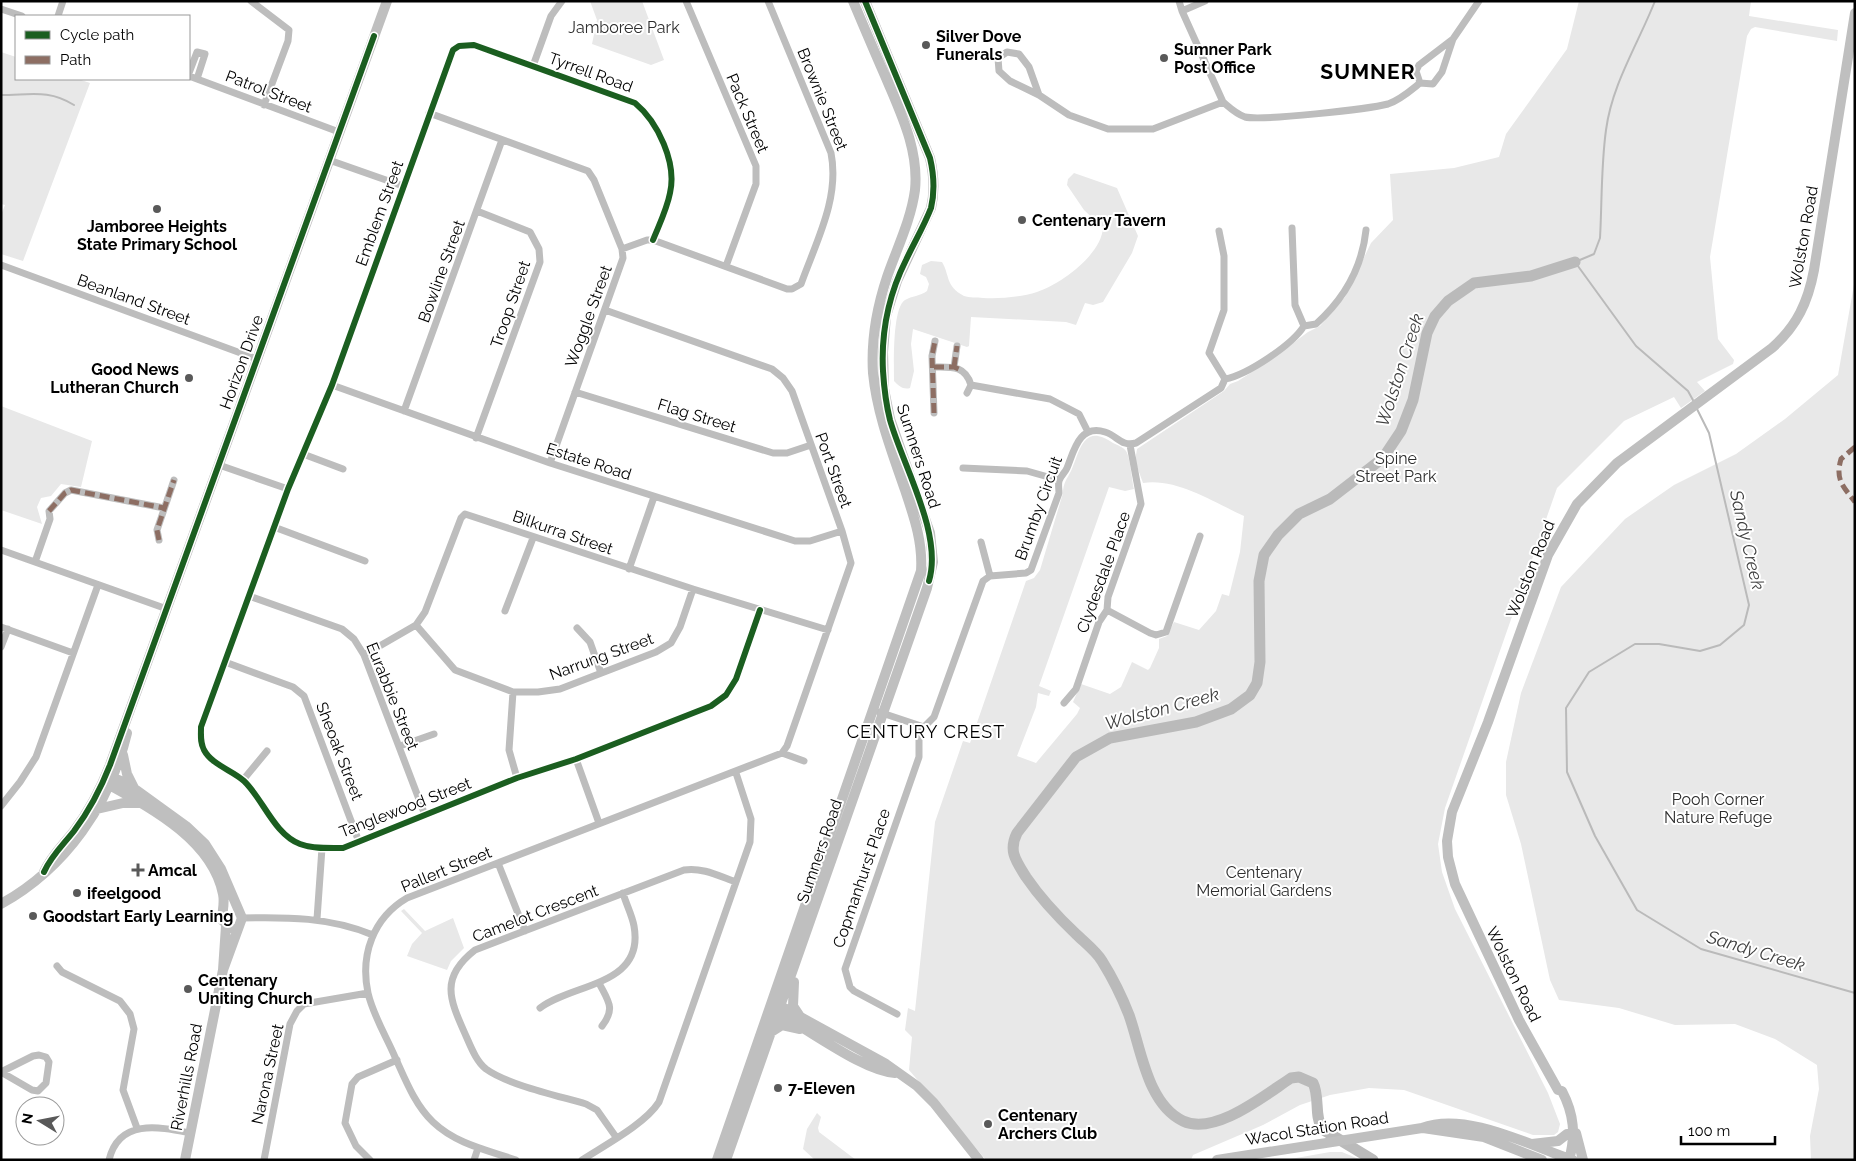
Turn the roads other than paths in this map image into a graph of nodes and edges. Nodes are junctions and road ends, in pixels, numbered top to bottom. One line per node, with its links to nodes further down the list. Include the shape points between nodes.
1 (63, 1): 17 (street)
2 (251, 1): 29 (street, via 289,30 288,41)
3 (387, 1): 18 (street, Horizon Drive)
4 (562, 1): 21 (street, via 550,16)
5 (686, 1): 42 (street, Pack Street, via 756,166 756,184)
6 (768, 1): 42 (street, Brownie Street, via 831,153 834,186 801,284 797,287 787,289)
7 (853, 1): 27 (street, Sumners Road)
8 (865, 1): 27 (street, Sumners Road)
9 (1178, 1): 14 (street)
10 (1205, 1): 14 (street)
11 (1479, 1): 19 (street)
12 (379, 4): 18 (street, Horizon Drive)
13 (1, 9): 16 (street)
14 (1182, 11): 28 (street)
15 (1855, 13): 148 (street, Wolston Road, via 1814,270 1803,309 1780,341 1603,475 1566,520 1542,572 1449,826 1448,857 1461,899 1519,1020)
16 (19, 15)
17 (58, 15)
18 (374, 36): 31 (street, Horizon Drive)
19 (1453, 39): 25 (street, via 1419,65 1416,71); 25 (street, via 1438,80 1432,84)
20 (453, 50): 21 (street, Tyrrell Road, via 459,46 474,45); 30 (street, Emblem Street)
21 (533, 66): 39 (street, Tyrrell Road, via 635,103 646,112 672,172 670,192)
22 (190, 72): 24 (street, via 197,52 201,52 205,59)
23 (190, 75): 24 (street, Patrol Street)
24 (198, 79): 29 (street, Patrol Street)
25 (1420, 83): 28 (street, via 1388,104 1267,117 1244,117)
26 (1039, 95): 26 (street, via 1010,81 999,71 998,58 1007,52 1020,54 1029,67); 28 (street, via 1069,115 1108,129 1153,129)
27 (899, 96): 101 (street, Sumners Road, via 913,148 915,189 879,306 873,344 873,372 882,424 919,534 922,555 916,586); 101 (street, Sumners Road, via 930,158 933,198 897,281 886,316 883,370 890,419 930,534 933,562 927,588)
28 (1223, 102)
29 (264, 104): 31 (street, Patrol Street)
30 (429, 113): 32 (street, Woggle Street); 34 (street, Emblem Street)
31 (339, 132): 33 (street, Horizon Drive)
32 (502, 140): 35 (street, Bowline Street); 40 (street, Woggle Street, via 588,171)
33 (329, 160): 34 (street); 47 (street, Horizon Drive)
34 (403, 186): 51 (street, Emblem Street)
35 (477, 211): 55 (street, Bowline Street); 58 (street, Troop Street, via 530,232 539,249 540,262)
36 (1292, 228): 44 (street, via 1295,305)
37 (1366, 230): 44 (street, via 1362,258 1342,296 1316,324)
38 (1219, 231): 50 (street, via 1224,256 1224,310 1210,353)
39 (653, 240): 40 (street); 42 (street, Brownie Street)
40 (622, 249): 43 (street, Woggle Street, via 623,258)
41 (1, 265): 47 (street, Beanland Street)
42 (726, 266)
43 (605, 310): 53 (street, Woggle Street); 59 (street, Port Street, via 772,369 792,391)
44 (1304, 326): 50 (street, via 1295,338 1238,377)
45 (935, 341): 48 (street)
46 (957, 346): 49 (street)
47 (257, 359): 63 (street, Horizon Drive)
48 (934, 367): 49 (street); 56 (street)
49 (954, 367): 52 (street, via 963,371)
50 (1225, 379): 60 (street, via 1220,388)
51 (332, 385): 55 (street, Estate Road); 61 (street, Tanglewood Street)
52 (971, 385): 54 (street); 57 (street, via 1050,399 1078,414)
53 (575, 392): 59 (street, Flag Street, via 773,453 787,453); 62 (street, Woggle Street)
54 (967, 393)
55 (404, 411): 58 (street, Estate Road)
56 (934, 413)
57 (1088, 432): 60 (street, via 1103,431 1122,444); 67 (street, Brumby Circuit, via 1078,440 1067,470)
58 (476, 438): 62 (street, Estate Road)
59 (811, 445): 72 (street, Port Street)
60 (1130, 445): 87 (street, Clydesdale Place, via 1141,504 1108,597)
61 (303, 454): 64 (street); 68 (street, Tanglewood Street)
62 (550, 463): 69 (street, Estate Road)
63 (219, 464): 68 (street); 85 (street, Horizon Drive)
64 (343, 468)
65 (963, 468): 67 (street, via 1027,470)
66 (174, 480): 70 (street)
67 (1059, 480): 81 (street, Brumby Circuit, via 1059,493 1031,570)
68 (288, 489): 71 (street, Tanglewood Street)
69 (654, 497): 72 (street, Estate Road, via 796,541 810,541); 80 (street)
70 (164, 508): 75 (street, via 157,530); 79 (street, via 71,490 49,511 50,518)
71 (274, 527): 78 (street); 84 (street, Tanglewood Street)
72 (842, 531): 92 (street, Port Street, via 851,563)
73 (1200, 536): 87 (street, via 1166,632 1150,633)
74 (533, 538): 80 (street, Bilkurra Street); 88 (street); 89 (street, Bilkurra Street, via 465,514 425,612)
75 (158, 540)
76 (981, 542): 81 (street)
77 (1, 550): 79 (street)
78 (366, 561)
79 (35, 562): 82 (street)
80 (629, 568): 83 (street, Bilkurra Street)
81 (990, 576): 102 (street, via 980,587 934,717 924,727)
82 (98, 585): 85 (street); 94 (street)
83 (693, 589): 86 (street, Bilkurra Street); 97 (street, Narrung Street, via 671,643)
84 (249, 596): 95 (street, Eurabbie Street, via 342,630 354,639); 96 (street, Tanglewood Street)
85 (167, 610): 99 (street, Horizon Drive)
86 (760, 610): 92 (street, Bilkurra Street); 108 (street, Tanglewood Street, via 736,679 726,694 711,706)
87 (1107, 610): 100 (street, Clydesdale Place, via 1098,622 1074,694)
88 (505, 611)
89 (416, 625): 95 (street); 98 (street, Narrung Street, via 455,670)
90 (5, 628): 93 (street); 94 (street)
91 (577, 628): 97 (street, via 590,642)
92 (828, 630): 106 (street, Port Street)
93 (1, 647)
94 (73, 653): 116 (street, via 36,757)
95 (364, 655): 104 (street, Eurabbie Street)
96 (225, 662): 113 (street, Tanglewood Street, via 200,739 209,757); 120 (street, Sheoak Street, via 293,687 304,696)
97 (601, 673): 98 (street, Narrung Street, via 560,689)
98 (513, 692): 111 (street, via 509,750)
99 (135, 698): 107 (street, Horizon Drive); 112 (street, Horizon Drive)
100 (1064, 703)
101 (878, 712): 102 (street); 133 (street, Sumners Road); 138 (street, Sumners Road)
102 (919, 726): 140 (street, Copmanhurst Place, via 918,757 845,969 854,991)
103 (434, 734): 104 (street)
104 (400, 746): 118 (street, Eurabbie Street)
105 (267, 752): 113 (street)
106 (782, 753): 109 (street); 110 (street, Pallert Street)
107 (122, 754): 112 (street, Horizon Drive); 114 (street)
108 (576, 759): 111 (street, Tanglewood Street); 119 (street)
109 (804, 761)
110 (736, 773): 119 (street, Pallert Street); 124 (street, via 752,830)
111 (517, 778): 118 (street, Tanglewood Street)
112 (108, 780): 114 (street, via 128,784); 115 (street); 117 (street, Horizon Drive); 123 (street, Horizon Drive, via 82,820 50,858)
113 (243, 780): 121 (street, Tanglewood Street, via 285,834 300,844)
114 (134, 789): 128 (street, via 186,826 205,844 221,869)
115 (140, 803): 117 (street); 127 (street, via 180,831 205,856 221,886)
116 (1, 806)
117 (97, 809): 123 (street, Horizon Drive, via 56,865)
118 (425, 815): 120 (street, Tanglewood Street)
119 (599, 823): 122 (street, Pallert Street)
120 (359, 842): 121 (street, Tanglewood Street, via 342,848)
121 (322, 848): 129 (street)
122 (498, 863): 131 (street); 132 (street, Pallert Street, via 402,901 383,917)
123 (44, 872): 126 (street, Horizon Drive)
124 (736, 882): 125 (street, Camelot Crescent, via 694,868); 154 (street, via 659,1102 642,1121)
125 (623, 894): 131 (street, Camelot Crescent); 136 (street, via 634,926 636,945 628,963 618,974)
126 (1, 904)
127 (224, 911): 128 (street, via 230,908); 130 (street, via 222,917)
128 (239, 918): 129 (street); 130 (street, via 232,928); 135 (street, Riverhills Road)
129 (317, 919): 132 (street)
130 (226, 926): 135 (street, Riverhills Road)
131 (525, 931): 154 (street, Camelot Crescent, via 475,950 462,960 452,976 451,1003 475,1056 484,1068 499,1076 586,1104 596,1110)
132 (373, 934): 137 (street, Pallert Street, via 367,957)
133 (805, 934): 138 (street, Sumners Road); 141 (street, via 792,996 794,1009)
134 (57, 966): 150 (street, via 62,972 120,1001 130,1014 134,1029 123,1090)
135 (223, 970): 152 (street, Riverhills Road)
136 (599, 983): 139 (street, via 550,1001); 142 (street, via 610,1006 609,1017)
137 (368, 993): 145 (street, Pallert Street); 161 (street, Narona Street, via 304,1004 297,1011 290,1024)
138 (775, 1007): 141 (street); 143 (street, Sumners Road); 144 (street); 165 (street, Sumners Road)
139 (540, 1008)
140 (897, 1014)
141 (800, 1016): 147 (street, via 886,1064)
142 (602, 1026)
143 (771, 1032): 144 (street, via 782,1025); 166 (street, Sumners Road)
144 (811, 1032): 147 (street, via 884,1072)
145 (397, 1060): 156 (street, Pallert Street, via 417,1102 430,1118 448,1133); 162 (street, via 358,1077 352,1084 345,1123 356,1146)
146 (1, 1072): 146 (street, via 33,1056 46,1057 49,1062 46,1083 38,1091)
147 (895, 1073): 167 (street, via 923,1092)
148 (1558, 1090): 149 (street, Wolston Road, via 1562,1091 1569,1106); 153 (street, Wolston Road)
149 (1574, 1125): 158 (street, Wolston Road); 170 (street)
150 (137, 1128): 152 (street, via 160,1127); 159 (street, via 119,1141 111,1152)
151 (1422, 1128): 155 (street, Wacol Station Road, via 1435,1123 1460,1124); 168 (street, Wacol Station Road); 169 (street, Wacol Station Road, via 1484,1138)
152 (190, 1133): 160 (street, Riverhills Road)
153 (1567, 1134): 155 (street, via 1558,1141); 158 (street, Wolston Road)
154 (616, 1137): 157 (street)
155 (1531, 1144): 158 (street, Wacol Station Road)
156 (478, 1148): 163 (street); 164 (street, Pallert Street)
157 (585, 1159)
158 (1567, 1159)
159 (110, 1160)
160 (185, 1160)
161 (264, 1160)
162 (370, 1160)
163 (474, 1160)
164 (516, 1160)
165 (717, 1160)
166 (726, 1160)
167 (979, 1160)
168 (1217, 1160)
169 (1542, 1160)
170 (1583, 1160)

